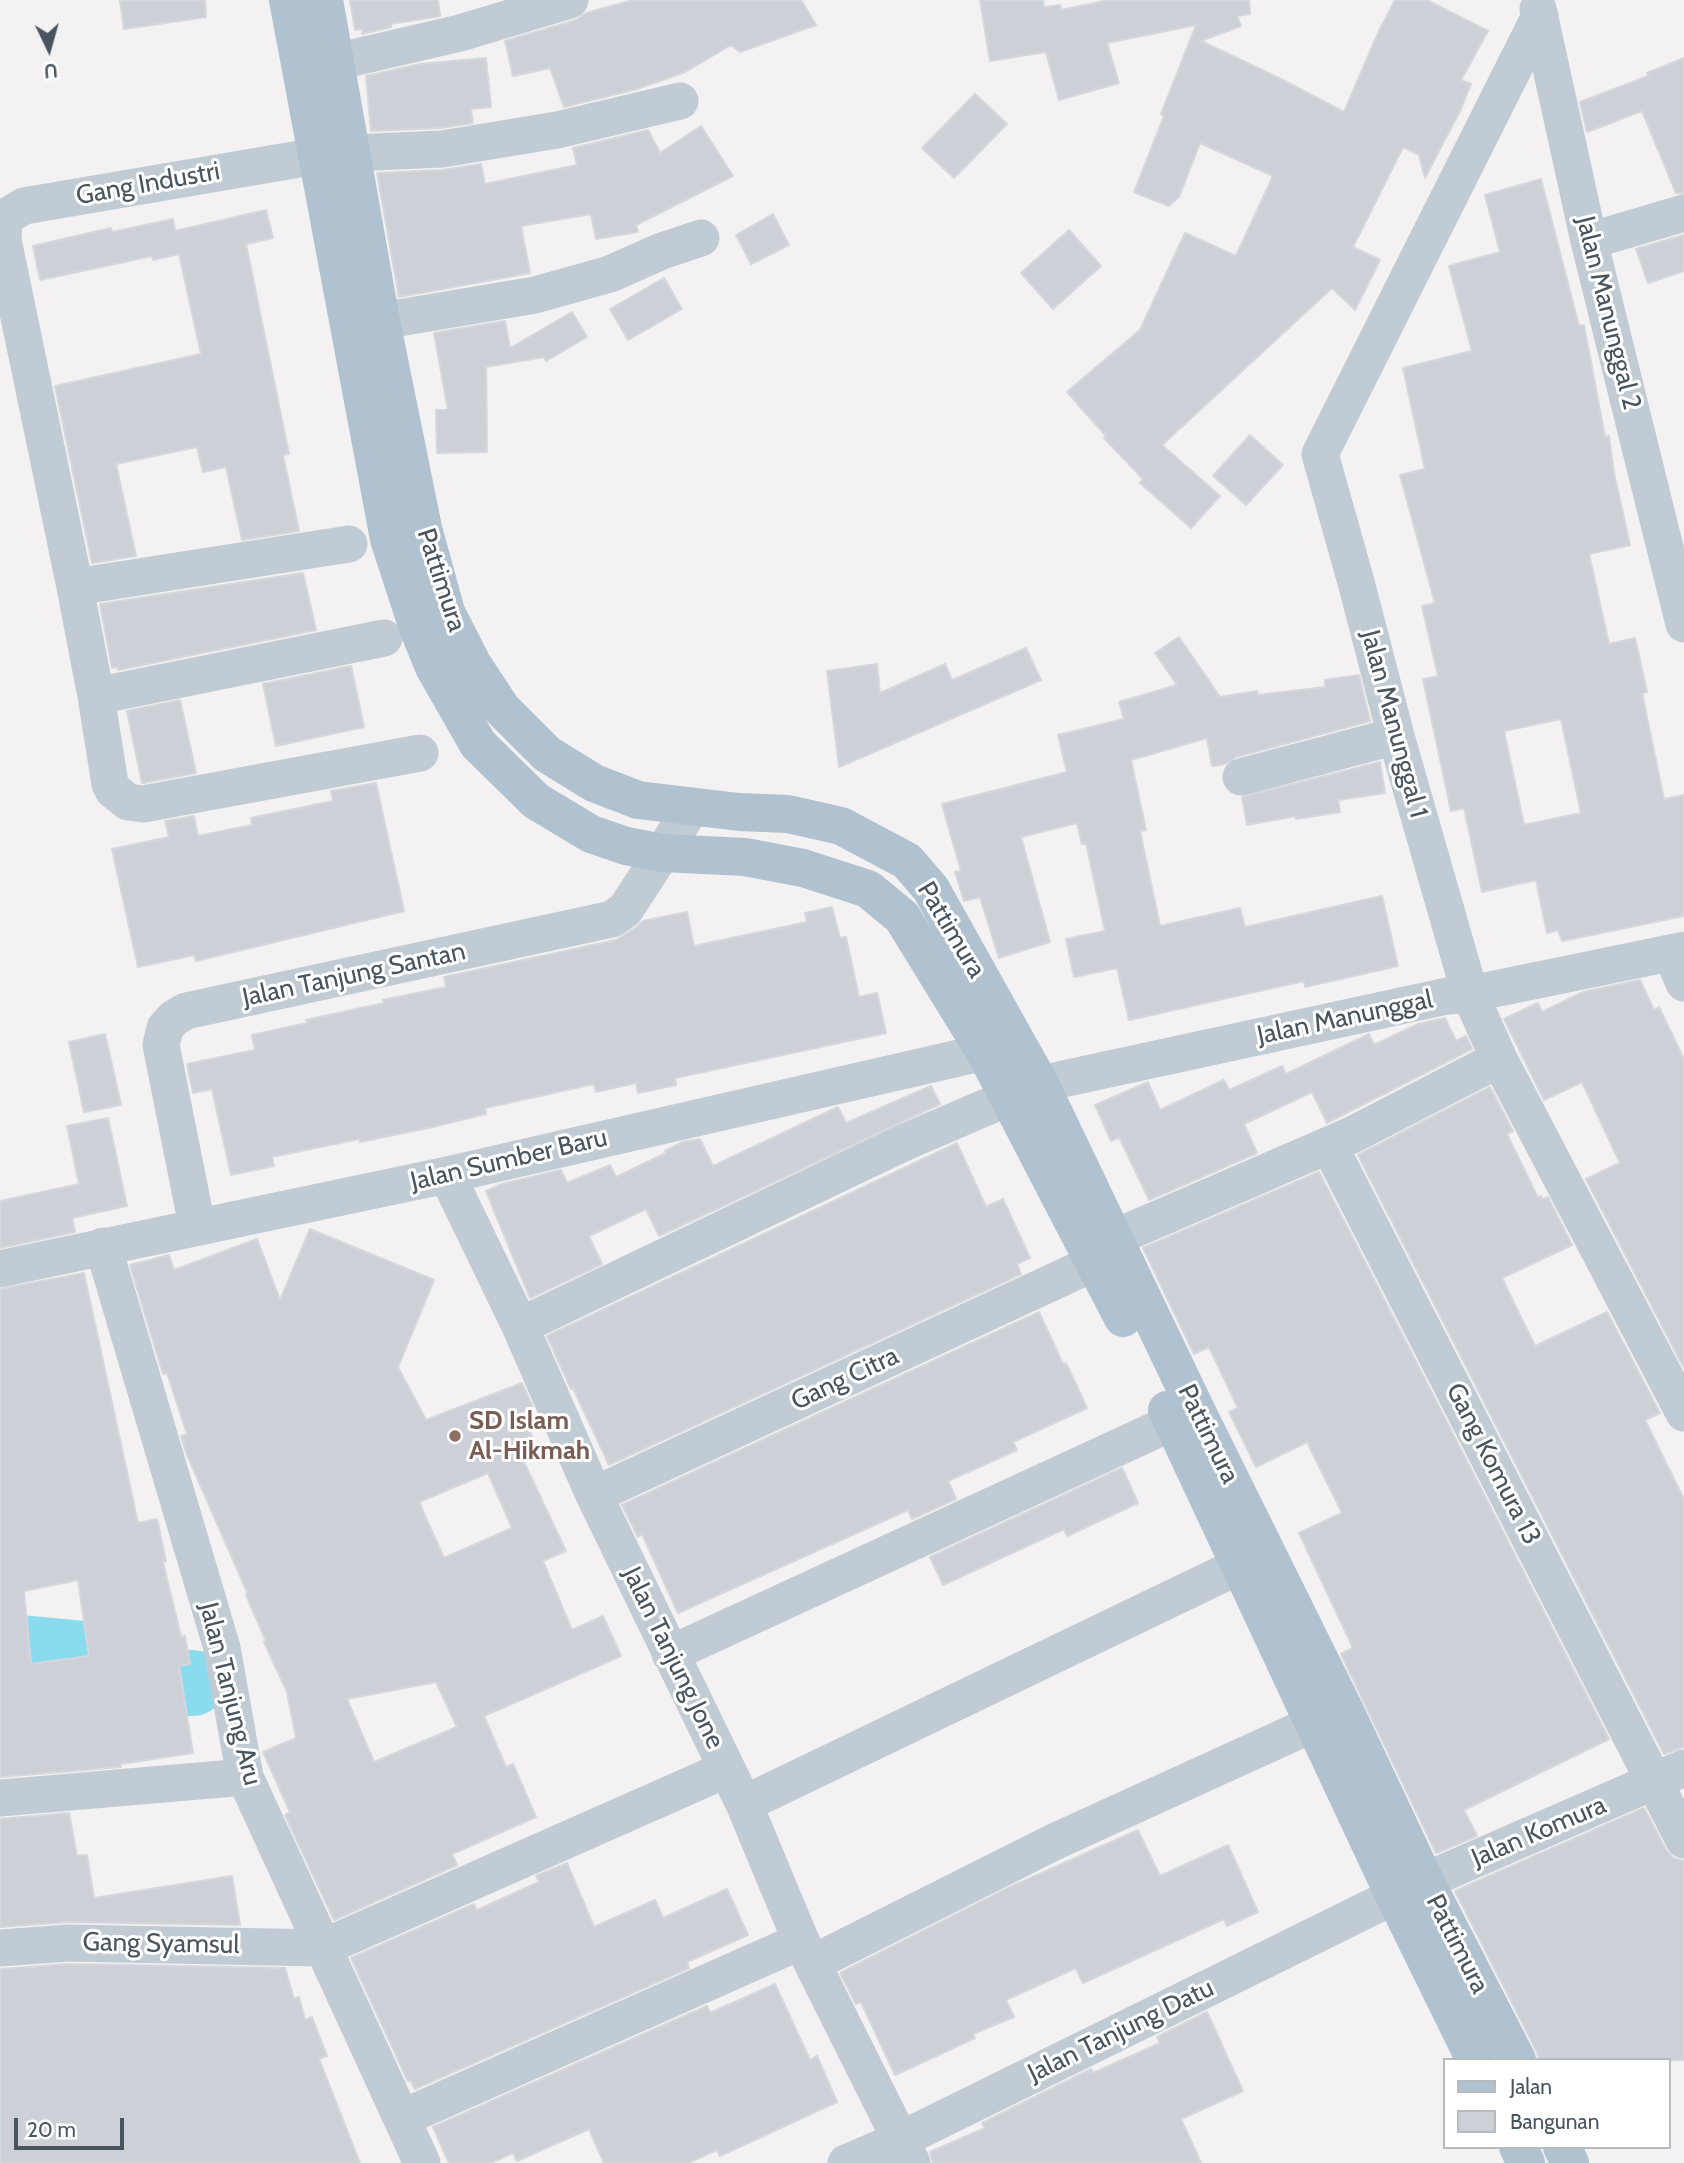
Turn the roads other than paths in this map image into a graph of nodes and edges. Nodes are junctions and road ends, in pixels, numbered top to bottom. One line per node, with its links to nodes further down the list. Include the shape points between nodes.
1 (288, 0): 7 (main road, Pattimura)
2 (324, 0): 5 (main road, Pattimura)
3 (570, 0): 5 (street, via 460,33)
4 (1538, 8): 11 (street, Jalan Manunggal 2); 18 (street, Jalan Manunggal 1, via 1320,454)
5 (335, 62): 7 (main road, Pattimura)
6 (680, 101): 7 (street, Gang Industri, via 557,130 442,149)
7 (334, 154): 9 (main road, Pattimura); 14 (street, Gang Industri, via 23,206 4,221 3,240)
8 (1684, 213): 11 (street)
9 (348, 232): 12 (main road, Pattimura); 22 (main road, Pattimura, via 390,539 434,667 478,744 536,801 591,834)
10 (701, 238): 12 (street, via 610,274 535,295)
11 (1589, 241): 15 (street, Jalan Manunggal 2)
12 (382, 321): 21 (main road, Pattimura, via 423,528 446,612 473,665 502,709 547,754 594,783 638,800)
13 (349, 544): 14 (street)
14 (75, 587): 17 (street)
15 (1684, 624)
16 (384, 638): 17 (street)
17 (96, 696): 19 (street, via 110,784 133,803)
18 (1396, 736): 20 (street); 24 (street, Jalan Manunggal 1)
19 (421, 753)
20 (1241, 777)
21 (692, 807): 22 (street, Jalan Tanjung Santan); 25 (main road, Pattimura, via 788,814 841,826 907,861 931,889)
22 (663, 853): 25 (main road, Pattimura, via 746,856 868,889 902,917); 30 (street, Jalan Tanjung Santan, via 625,910 612,919 187,1011 174,1018 165,1028 161,1045)
23 (1680, 962): 24 (street, Jalan Manunggal)
24 (1470, 994): 26 (street, Jalan Manunggal 1); 27 (street, Jalan Manunggal)
25 (1000, 1046): 27 (main road, Pattimura); 29 (street, Jalan Sumber Baru)
26 (1499, 1059): 28 (street, Gang Citra); 35 (street, Jalan Manunggal 1)
27 (1025, 1091): 32 (main road, Pattimura); 34 (street, Jalan Manunggal, via 891,1149)
28 (1329, 1146): 32 (street, Gang Citra); 42 (street, Gang Komura 13)
29 (447, 1175): 30 (street, Jalan Sumber Baru); 34 (street, Jalan Tanjung Jone)
30 (197, 1226): 31 (street, Jalan Sumber Baru)
31 (103, 1246): 33 (street, Jalan Sumber Baru); 43 (street, Jalan Tanjung Aru, via 222,1648)
32 (1105, 1250): 36 (main road, Pattimura); 37 (street, Gang Citra); 47 (main road, Pattimura, via 1196,1410 1344,1709)
33 (0, 1269)
34 (520, 1326): 37 (street, Jalan Tanjung Jone)
35 (1684, 1413)
36 (1173, 1422): 38 (main road, Pattimura); 39 (street)
37 (594, 1495): 39 (street, Jalan Tanjung Jone)
38 (1239, 1566): 40 (main road, Pattimura); 45 (street)
39 (670, 1654): 41 (street, Jalan Tanjung Jone)
40 (1313, 1724): 47 (main road, Pattimura); 50 (street)
41 (727, 1769): 45 (street, Jalan Tanjung Jone); 49 (street)
42 (1670, 1775): 46 (street, Gang Komura 13); 47 (street, Jalan Komura)
43 (246, 1777): 44 (street); 49 (street, Jalan Tanjung Aru)
44 (0, 1798)
45 (744, 1804): 50 (street, Jalan Tanjung Jone)
46 (1684, 1840)
47 (1410, 1889): 51 (main road, Pattimura); 52 (main road, Pattimura); 54 (street, Jalan Tanjung Datu)
48 (0, 1948): 49 (street, Gang Syamsul, via 68,1943)
49 (322, 1948): 53 (street, Jalan Tanjung Aru)
50 (807, 1952): 53 (street); 54 (street, Jalan Tanjung Jone)
51 (1474, 2058)
52 (1516, 2058)
53 (402, 2118): 55 (street, Jalan Tanjung Aru)
54 (907, 2151): 56 (street, Jalan Tanjung Datu)
55 (422, 2163)
56 (846, 2163)

